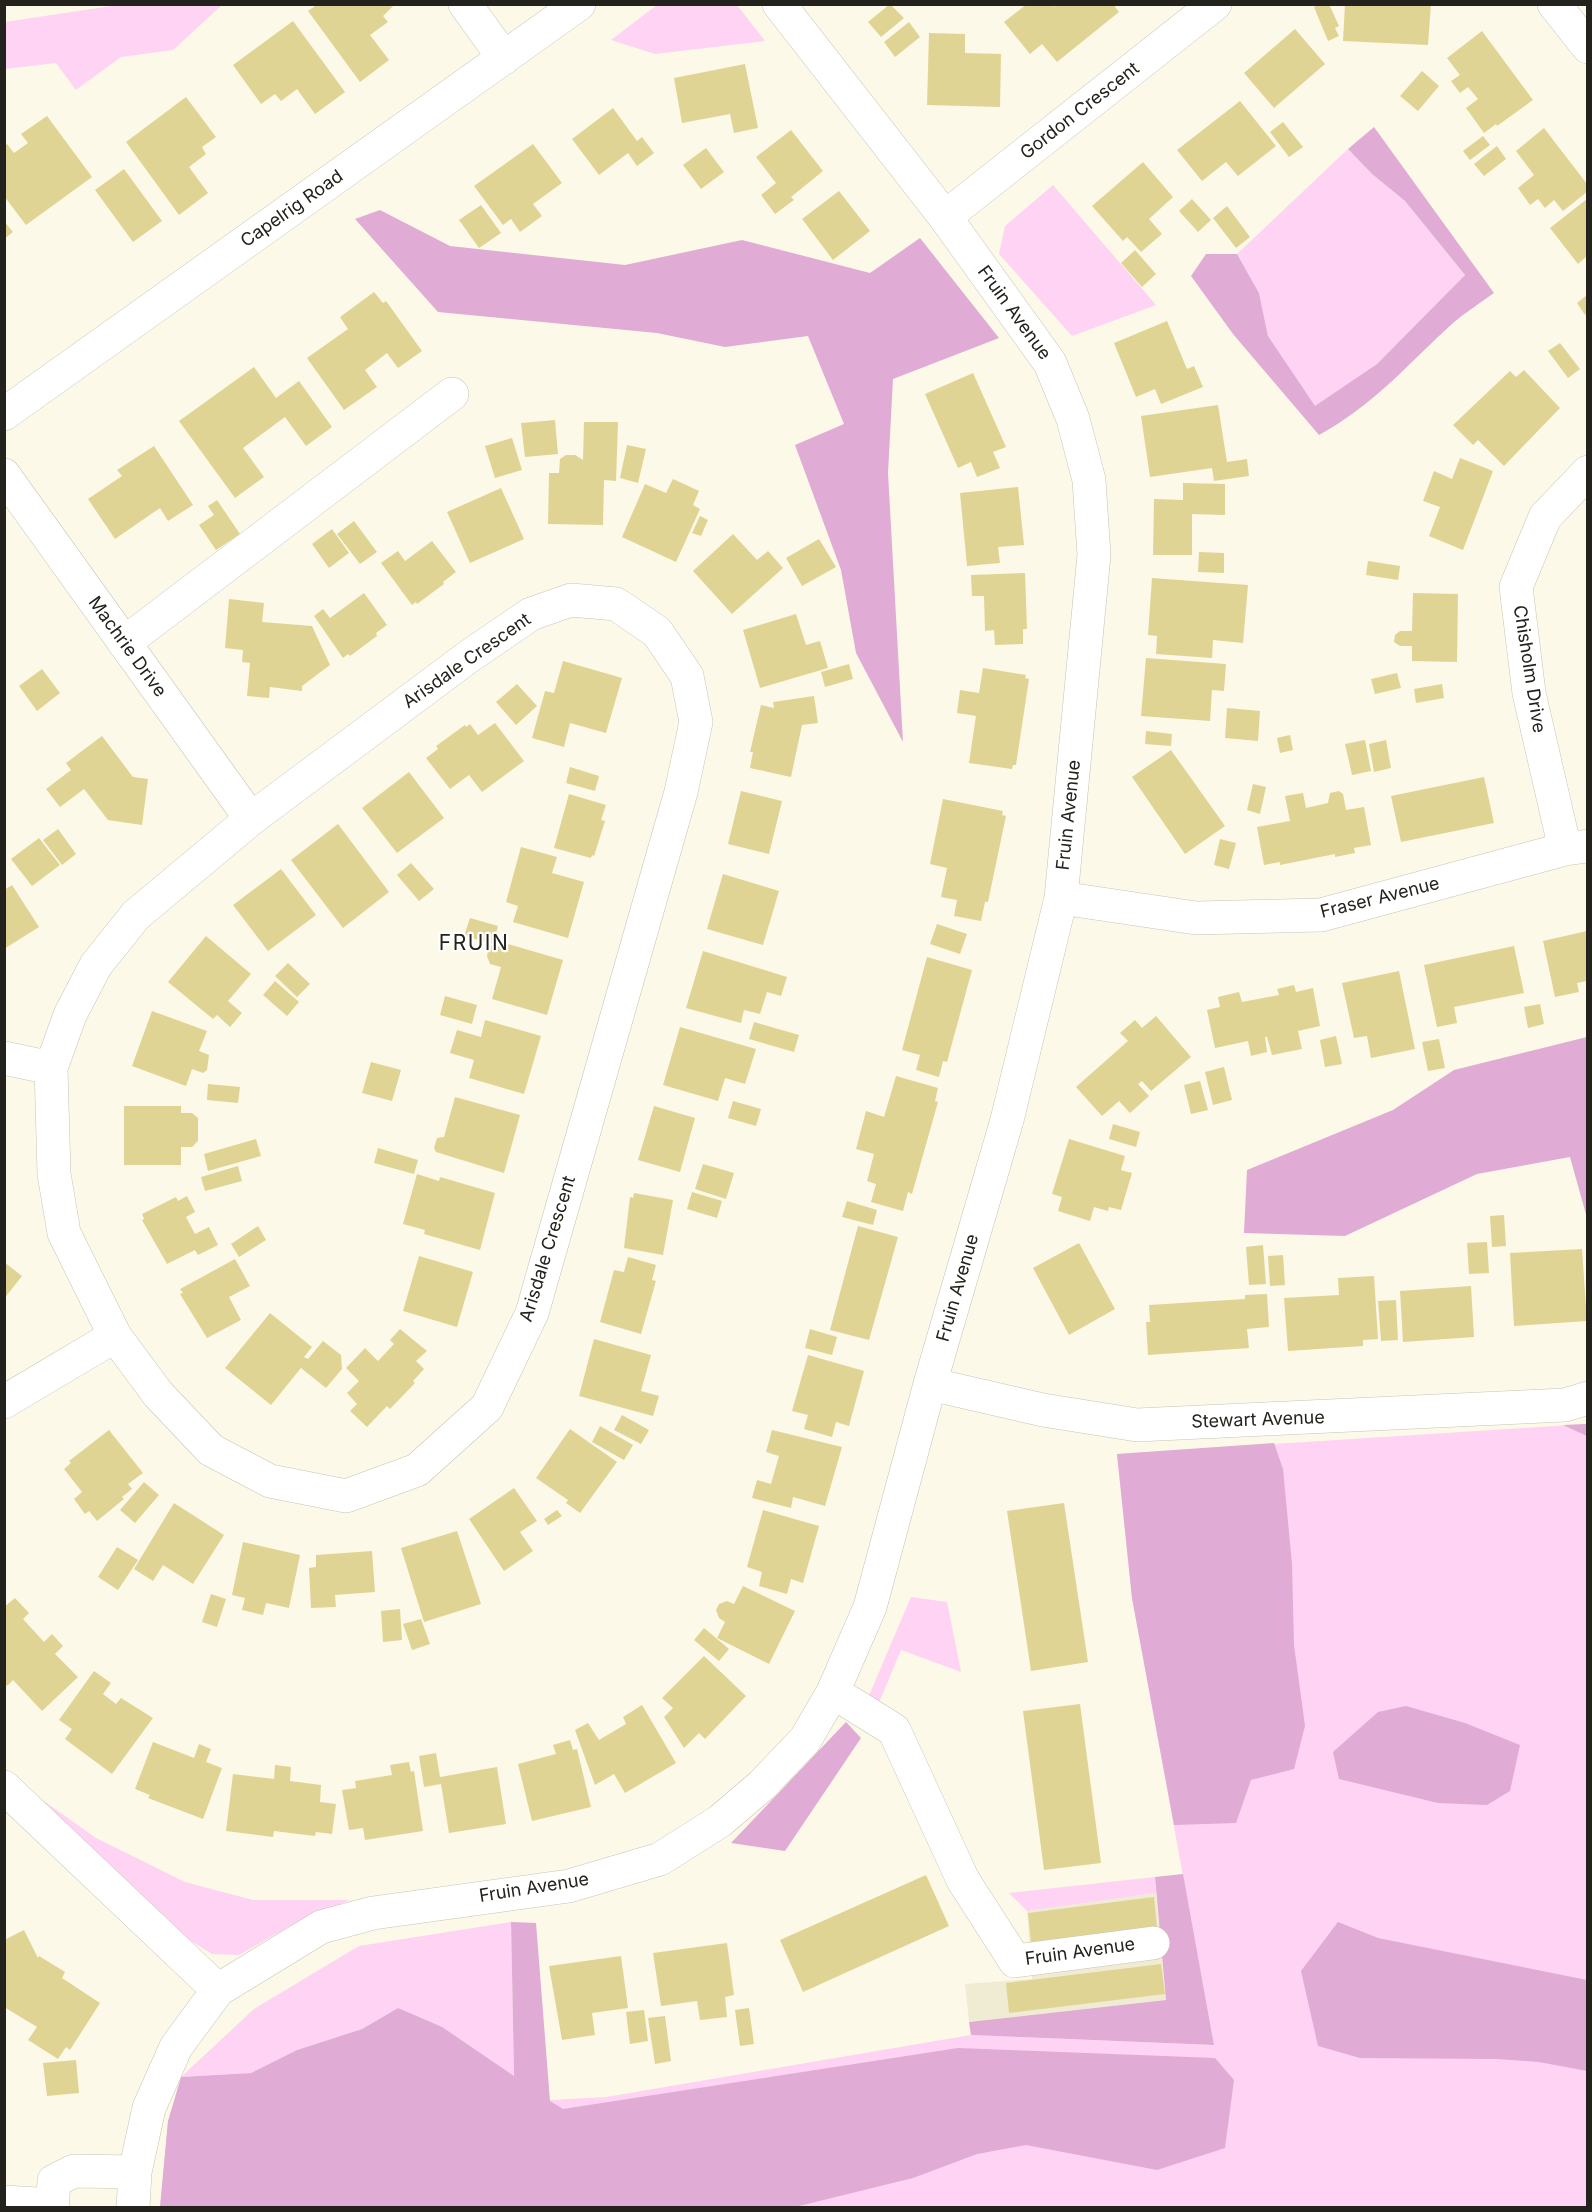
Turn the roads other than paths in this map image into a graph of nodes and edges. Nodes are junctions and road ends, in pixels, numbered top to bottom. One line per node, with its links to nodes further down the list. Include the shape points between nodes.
1 (465, 4): 7 (street)
2 (579, 4): 7 (street, Capelrig Road)
3 (779, 4): 8 (street, Fruin Avenue)
4 (1215, 4): 8 (street, Gordon Crescent)
5 (1554, 4): 6 (street)
6 (1587, 47)
7 (504, 58): 10 (street, Capelrig Road)
8 (945, 217): 16 (street, Fruin Avenue, via 1050,363 1073,419 1089,480 1094,555)
9 (452, 394): 13 (street)
10 (4, 414)
11 (1587, 472): 15 (street, Chisholm Drive, via 1545,517 1516,587 1529,693)
12 (4, 475): 13 (street, Machrie Drive)
13 (124, 643): 14 (street, Machrie Drive)
14 (251, 819): 18 (street, Arisdale Crescent, via 136,915 96,965 70,1015); 19 (street, Arisdale Crescent, via 468,657 531,614 571,600 616,604 657,632 687,676 696,722 681,792 532,1313 487,1407 417,1470 346,1496 270,1481 211,1450 158,1394)
15 (1576, 847): 16 (street, Fraser Avenue, via 1321,915 1196,918)
16 (1061, 898): 20 (street, Fruin Avenue, via 1007,1120)
17 (4, 1058): 18 (street)
18 (51, 1068): 19 (street, Arisdale Crescent, via 54,1174 64,1233)
19 (115, 1336): 22 (street)
20 (930, 1384): 21 (street, Stewart Avenue, via 1043,1410 1137,1425 1565,1406); 23 (street, Fruin Avenue, via 870,1607)
21 (1587, 1398)
22 (4, 1402)
23 (833, 1692): 25 (street, Fruin Avenue, via 894,1730 963,1880 1015,1961); 26 (street, Fruin Avenue, via 805,1740 762,1785 720,1821 660,1859 569,1887 373,1913 321,1927)
24 (4, 1787): 26 (street)
25 (1153, 1943)
26 (218, 1990): 27 (street, Fruin Avenue, via 176,2047 150,2108)
27 (135, 2172): 29 (street, via 74,2171 54,2181); 30 (street, Fruin Avenue)
28 (4, 2202): 29 (street)
29 (53, 2206)
30 (132, 2208)

